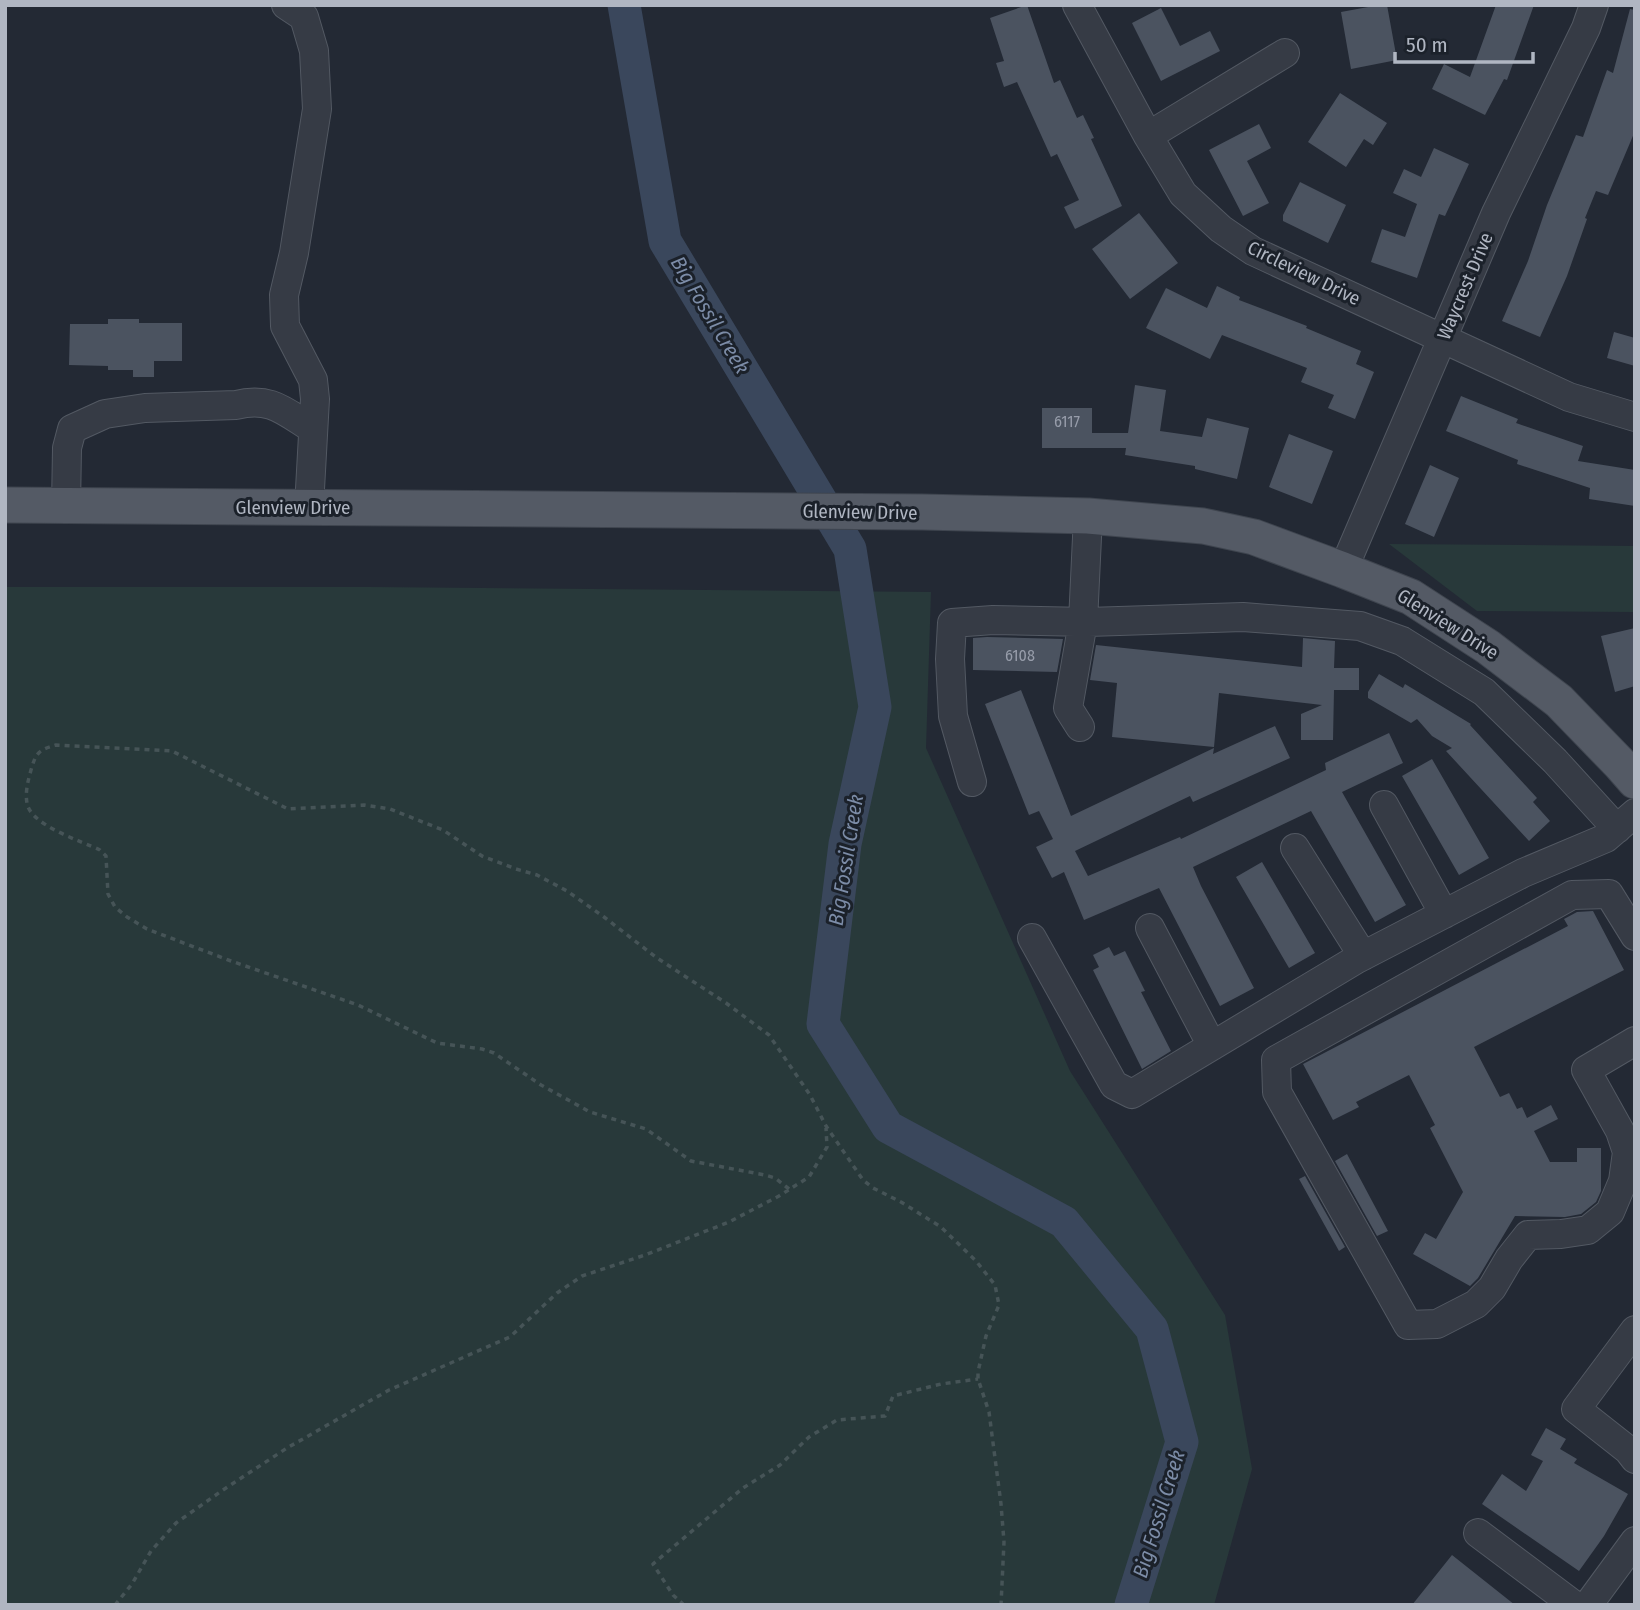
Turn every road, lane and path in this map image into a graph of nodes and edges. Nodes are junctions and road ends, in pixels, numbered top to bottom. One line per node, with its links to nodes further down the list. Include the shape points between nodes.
1 (286, 5): 8 (street, via 304,16 314,51 317,109 284,295 285,326 313,380)
2 (1077, 5): 5 (street, Circleview Drive)
3 (1594, 5): 6 (street, Waycrest Drive, via 1496,213)
4 (1285, 52): 5 (street)
5 (1149, 136): 6 (street, Circleview Drive, via 1183,194 1221,229 1254,251)
6 (1443, 339): 7 (street, Circleview Drive, via 1569,397); 13 (street, Waycrest Drive)
7 (1635, 417)
8 (313, 429): 10 (street, via 272,404 250,401 105,414 72,429 67,448); 11 (street)
9 (5, 505): 10 (main road, Glenview Drive)
10 (66, 506): 11 (main road, Glenview Drive)
11 (309, 507): 12 (main road, Glenview Drive)
12 (1088, 516): 13 (main road, Glenview Drive, via 1203,526 1254,537); 15 (street)
13 (1343, 570): 14 (main road, Glenview Drive)
14 (1391, 588): 16 (street); 18 (main road, Glenview Drive, via 1498,654 1559,701)
15 (1083, 622): 16 (street, via 1243,617); 17 (street, via 1068,708); 19 (street, via 952,622 953,716)
16 (1374, 631): 21 (street, via 1402,641 1484,692)
17 (1080, 727)
18 (1630, 768)
19 (972, 782)
20 (1384, 804): 23 (street)
21 (1626, 821): 23 (street, via 1606,838 1523,873)
22 (1295, 848): 27 (street)
23 (1444, 914): 27 (street)
24 (1150, 928): 29 (street)
25 (1635, 936): 28 (street, via 1609,894 1572,895 1276,1059 1277,1092 1408,1325 1437,1324 1476,1304 1528,1235 1588,1230 1610,1212 1623,1181 1627,1152 1586,1070)
26 (1032, 938): 29 (street, via 1114,1085 1132,1094)
27 (1363, 956): 29 (street)
28 (1635, 1041)
29 (1212, 1046)
30 (826, 1126): 31 (path, via 827,1147 809,1177); 31 (path, via 769,1035 567,891 482,856 443,830 390,809 364,805 288,809 172,751 56,746 44,748 36,756 27,785 27,806 33,816 100,850 106,856 108,894 115,907 147,929 358,1005 437,1043 494,1053 590,1112 646,1129 691,1161 765,1175); 33 (path, via 863,1180 941,1227 995,1285 999,1305 986,1336)
31 (789, 1189): 37 (path, via 729,1222 582,1276 510,1337 389,1390 287,1448 176,1523)
32 (1635, 1331): 34 (street, via 1576,1409)
33 (978, 1379): 38 (path, via 893,1396 885,1416 837,1420 809,1437 653,1564); 39 (path, via 989,1412 1001,1504)
34 (1635, 1460)
35 (1478, 1533): 40 (street)
36 (1635, 1541): 41 (street)
37 (115, 1605)
38 (684, 1605)
39 (1001, 1605)
40 (1574, 1605)
41 (1588, 1605)

